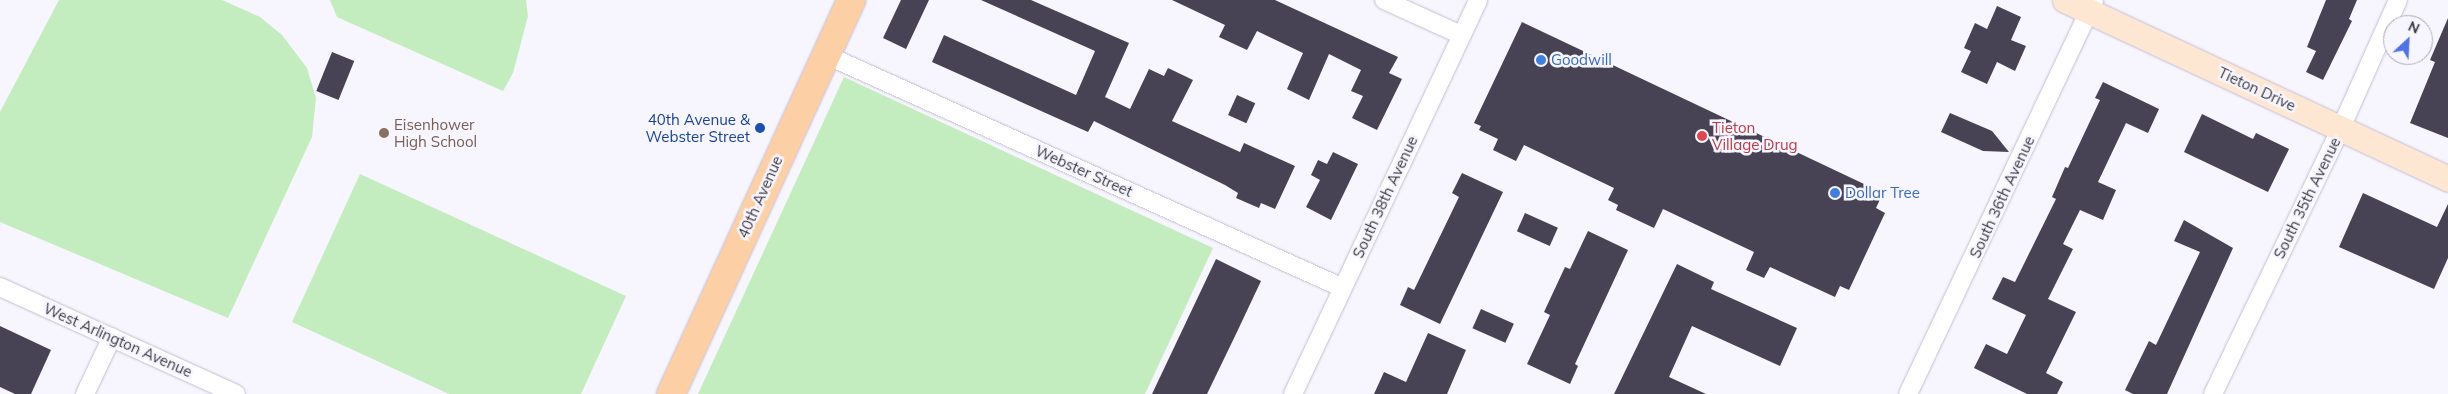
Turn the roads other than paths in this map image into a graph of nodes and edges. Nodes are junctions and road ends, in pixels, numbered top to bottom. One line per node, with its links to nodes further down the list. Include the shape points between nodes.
1 (851, 0): 8 (main road, 40th Avenue)
2 (1384, 0): 7 (street)
3 (1478, 0): 7 (street, South 38th Avenue)
4 (2065, 0): 6 (main road, Tieton Drive)
5 (2398, 0): 9 (street, South 35th Avenue)
6 (2092, 5): 9 (main road, Tieton Drive); 18 (street, South 36th Avenue)
7 (1461, 35): 12 (street, South 38th Avenue)
8 (824, 54): 12 (street, Webster Street); 16 (main road, 40th Avenue)
9 (2341, 128): 10 (main road, Tieton Drive); 19 (street, South 35th Avenue)
10 (2448, 179)
11 (0, 287): 13 (street, West Arlington Avenue)
12 (1343, 288): 17 (street, South 38th Avenue)
13 (112, 337): 14 (street); 15 (street, West Arlington Avenue)
14 (85, 394)
15 (236, 394)
16 (671, 394)
17 (1293, 394)
18 (1908, 394)
19 (2213, 394)

